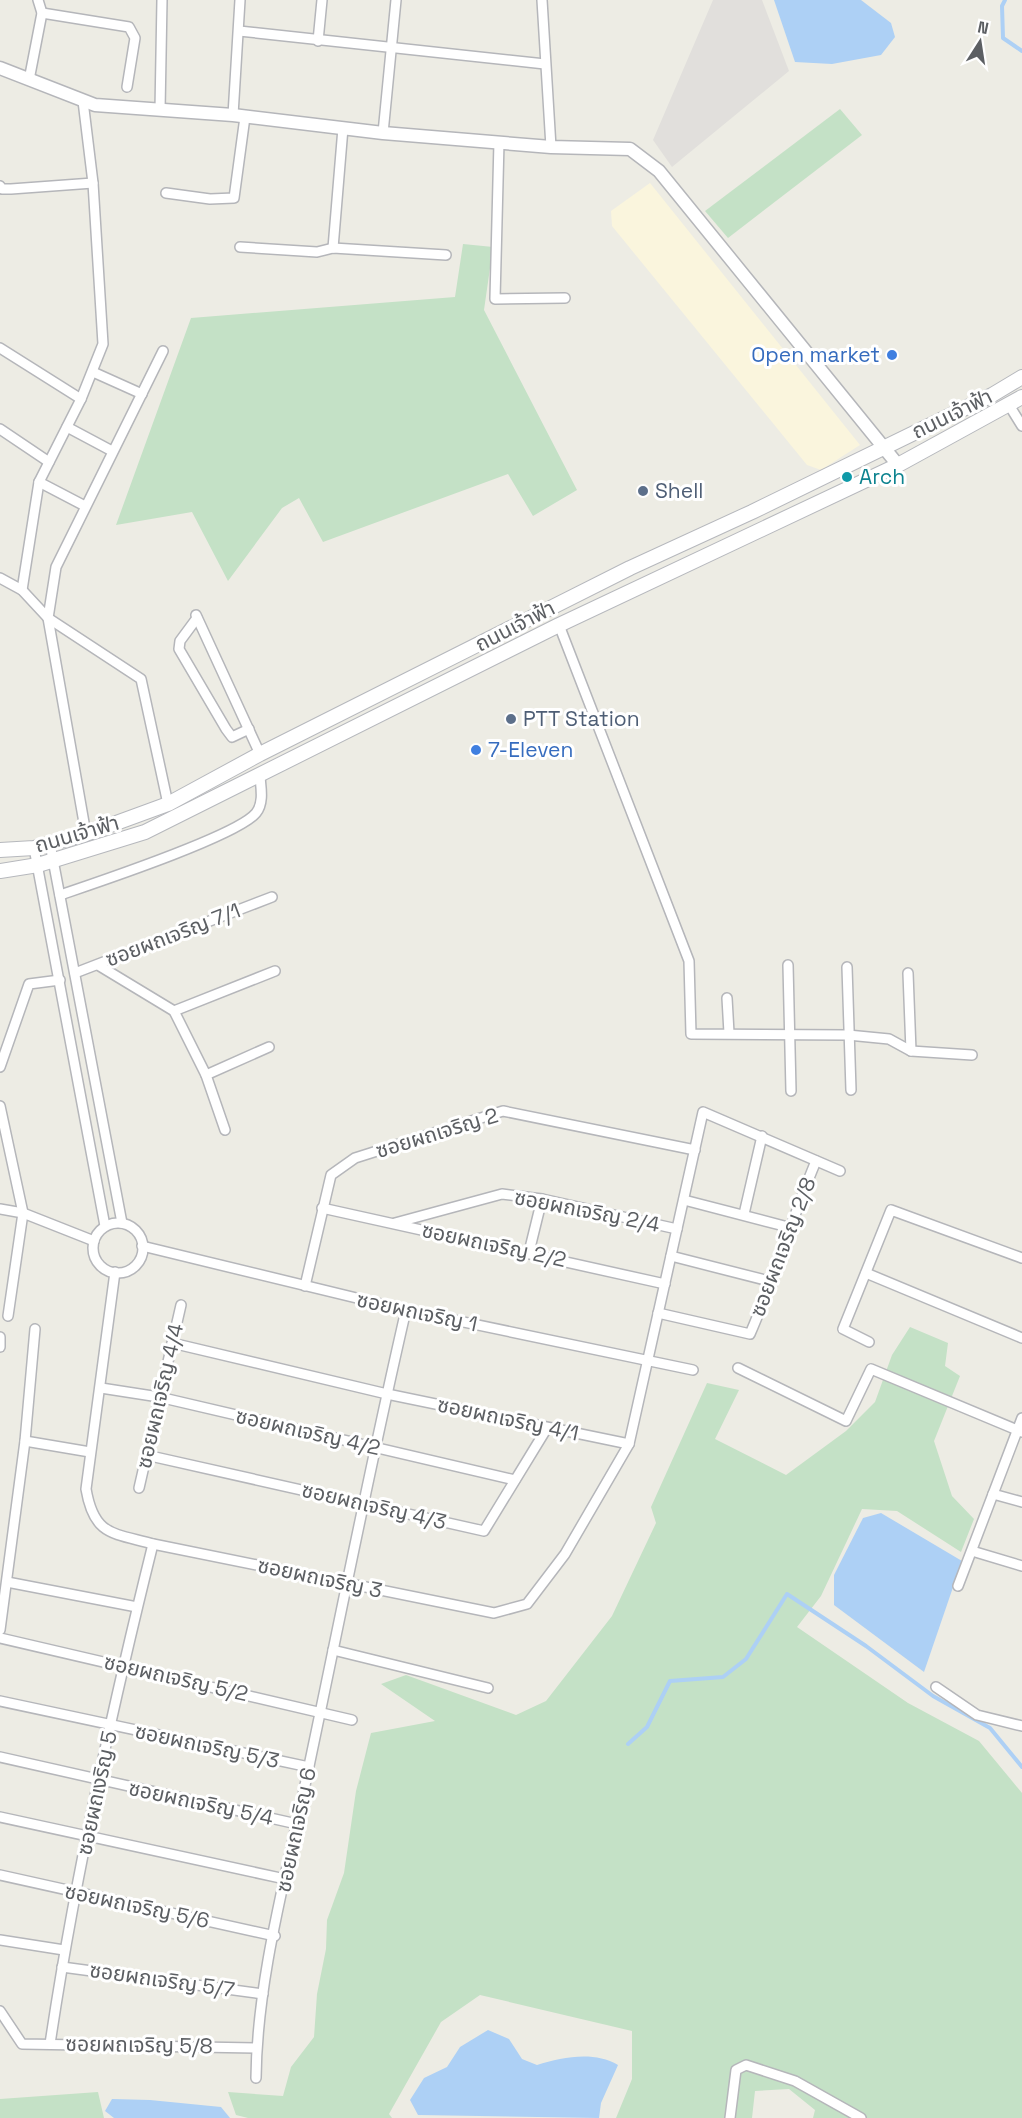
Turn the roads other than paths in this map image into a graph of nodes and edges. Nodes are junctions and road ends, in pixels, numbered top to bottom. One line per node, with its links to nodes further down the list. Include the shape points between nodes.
1 (38, 0): 7 (street)
2 (162, 0): 16 (street)
3 (240, 0): 8 (street)
4 (322, 0): 9 (street)
5 (396, 0): 10 (street)
6 (542, 0): 11 (street)
7 (42, 13): 13 (street); 14 (street, via 129,27 135,38)
8 (238, 31): 9 (street); 17 (street)
9 (318, 41): 10 (street)
10 (392, 49): 11 (street); 19 (street)
11 (544, 64): 21 (street)
12 (0, 68): 13 (street)
13 (29, 80): 15 (street)
14 (127, 87)
15 (83, 101): 16 (street); 22 (street)
16 (160, 110): 17 (street)
17 (239, 116): 18 (street); 24 (street, via 234,198)
18 (343, 128): 19 (street); 26 (street)
19 (383, 133): 20 (street)
20 (499, 142): 21 (street); 28 (street, via 495,299)
21 (551, 147): 40 (street, via 630,149 659,171)
22 (93, 183): 23 (street, via 11,189); 31 (street, via 103,344)
23 (0, 186)
24 (166, 193)
25 (240, 247): 26 (street, via 317,252)
26 (333, 248): 27 (street)
27 (446, 255)
28 (565, 298)
29 (0, 348): 35 (street)
30 (163, 351): 33 (street)
31 (93, 372): 33 (street); 35 (street)
32 (1022, 377): 40 (main road, ถนนเจ้าฟ้า)
33 (142, 394): 41 (street)
34 (1022, 397): 36 (main road, ถนนเจ้าฟ้า)
35 (81, 399): 38 (street)
36 (1009, 405): 37 (street); 43 (main road, ถนนเจ้าฟ้า)
37 (1022, 426)
38 (67, 427): 41 (street); 42 (street)
39 (0, 429): 42 (street)
40 (883, 448): 43 (street); 51 (main road, ถนนเจ้าฟ้า, via 630,568)
41 (112, 451): 45 (street)
42 (50, 462): 44 (street)
43 (898, 465): 49 (main road, ถนนเจ้าฟ้า)
44 (39, 482): 45 (street); 47 (street)
45 (86, 506): 48 (street, via 56,567)
46 (0, 578): 47 (street)
47 (22, 590): 48 (street)
48 (48, 618): 53 (street, via 141,679); 54 (street)
49 (560, 625): 52 (main road, ถนนเจ้าฟ้า); 72 (street, via 689,961 691,1034)
50 (249, 729): 50 (street, via 196,616 179,649 232,737); 51 (street)
51 (260, 754): 53 (main road, ถนนเจ้าฟ้า)
52 (260, 777): 58 (main road, ถนนเจ้าฟ้า, via 145,832); 61 (street, via 260,804 256,813 244,821 213,837)
53 (168, 804): 54 (main road, ถนนเจ้าฟ้า)
54 (86, 834): 55 (main road, ถนนเจ้าฟ้า)
55 (50, 844): 56 (main road, ถนนเจ้าฟ้า); 58 (street)
56 (34, 848): 57 (main road, ถนนเจ้าฟ้า); 59 (street)
57 (0, 850)
58 (53, 861): 59 (main road, ถนนเจ้าฟ้า); 61 (street)
59 (38, 865): 60 (main road, ถนนเจ้าฟ้า); 69 (street)
60 (0, 871)
61 (60, 895): 67 (street)
62 (272, 897): 63 (street, ซอยผถเจริญ 7/1)
63 (98, 965): 67 (street, ซอยผถเจริญ 7/1); 71 (street)
64 (788, 965): 73 (street)
65 (847, 967): 74 (street)
66 (275, 971): 71 (street)
67 (75, 973): 95 (street)
68 (908, 973): 76 (street)
69 (60, 980): 78 (street, via 29,984); 97 (street)
70 (727, 998): 72 (street)
71 (174, 1011): 79 (street)
72 (729, 1033): 73 (street)
73 (789, 1033): 74 (street); 80 (street)
74 (848, 1035): 76 (street, via 889,1039); 81 (street)
75 (269, 1047): 79 (street)
76 (911, 1052): 77 (street)
77 (972, 1055)
78 (0, 1067)
79 (206, 1075): 83 (street)
80 (791, 1090)
81 (851, 1090)
82 (0, 1106): 85 (street)
83 (225, 1130)
84 (762, 1136): 86 (street, via 703,1112); 87 (street); 94 (street)
85 (3, 1137): 93 (street)
86 (695, 1150): 90 (street); 91 (street, ซอยผถเจริญ 2, via 503,1111 355,1158 331,1175)
87 (816, 1161): 88 (street); 98 (street, ซอยผถเจริญ 2/8)
88 (840, 1171)
89 (542, 1199): 96 (street, ซอยผถเจริญ 2/4, via 502,1194); 99 (street, ซอยผถเจริญ 2/4); 102 (street)
90 (684, 1200): 94 (street); 99 (street)
91 (322, 1208): 96 (street, ซอยผถเจริญ 2/2); 110 (street, ซอยผถเจริญ 2)
92 (0, 1209): 93 (street)
93 (23, 1213): 100 (street); 108 (street)
94 (744, 1214): 98 (street)
95 (122, 1223): 97 (street); 101 (street, via 134,1229)
96 (393, 1223): 102 (street, ซอยผถเจริญ 2/2)
97 (105, 1226): 100 (street)
98 (788, 1227): 107 (street, ซอยผถเจริญ 2/8)
99 (677, 1229): 103 (street)
100 (94, 1241): 105 (street, via 95,1258)
101 (142, 1246): 105 (street, via 138,1263); 110 (street, ซอยผถเจริญ 1)
102 (529, 1252): 109 (street, ซอยผถเจริญ 2/2)
103 (671, 1256): 107 (street); 109 (street)
104 (1022, 1258): 106 (street, via 891,1210)
105 (115, 1272): 124 (street, ซอยผถเจริญ 3)
106 (866, 1273): 117 (street); 118 (street, via 843,1329)
107 (773, 1282): 113 (street, ซอยผถเจริญ 2/8, via 750,1334)
108 (5, 1284): 114 (street)
109 (665, 1284): 113 (street)
110 (305, 1286): 112 (street, ซอยผถเจริญ 1)
111 (181, 1305): 119 (street, ซอยผถเจริญ 4/4)
112 (406, 1310): 121 (street, ซอยผถเจริญ 1); 125 (street)
113 (658, 1313): 121 (street)
114 (8, 1316)
115 (35, 1329): 130 (street)
116 (0, 1337): 120 (street)
117 (1022, 1338)
118 (869, 1342)
119 (172, 1343): 125 (street, ซอยผถเจริญ 4/1); 126 (street, ซอยผถเจริญ 4/4)
120 (0, 1347)
121 (647, 1361): 123 (street, ซอยผถเจริญ 1); 131 (street, ซอยผถเจริญ 3)
122 (738, 1368): 129 (street, via 846,1421 871,1369)
123 (693, 1371)
124 (101, 1388): 126 (street, ซอยผถเจริญ 4/2); 133 (street, ซอยผถเจริญ 3)
125 (387, 1394): 128 (street, ซอยผถเจริญ 4/1); 132 (street)
126 (159, 1397): 132 (street, ซอยผถเจริญ 4/2); 134 (street, ซอยผถเจริญ 4/4)
127 (1022, 1418): 129 (street)
128 (547, 1428): 131 (street, ซอยผถเจริญ 4/1); 135 (street, ซอยผถเจริญ 4/3)
129 (1019, 1431): 137 (street)
130 (25, 1441): 133 (street); 143 (street)
131 (629, 1444): 144 (street, ซอยผถเจริญ 3, via 565,1554 527,1604 494,1613)
132 (377, 1448): 135 (street, ซอยผถเจริญ 4/2); 139 (street)
133 (90, 1452): 140 (street, ซอยผถเจริญ 3, via 86,1489 90,1512 108,1532)
134 (146, 1455): 136 (street, ซอยผถเจริญ 4/4); 139 (street, ซอยผถเจริญ 4/3)
135 (515, 1480): 139 (street, ซอยผถเจริญ 4/3, via 484,1531)
136 (139, 1488)
137 (993, 1494): 138 (street); 141 (street)
138 (1022, 1502)
139 (364, 1503): 144 (street)
140 (153, 1544): 144 (street, ซอยผถเจริญ 3); 146 (street, ซอยผถเงริญ 5)
141 (972, 1551): 142 (street); 145 (street)
142 (1022, 1566)
143 (7, 1582): 146 (street); 147 (street)
144 (347, 1584): 149 (street, ซอยผถเจริญ 6)
145 (958, 1586)
146 (137, 1607): 150 (street, ซอยผถเงริญ 5)
147 (0, 1630)
148 (0, 1638): 150 (street, ซอยผถเจริญ 5/2)
149 (333, 1650): 152 (street); 154 (street, ซอยผถเจริญ 6)
150 (125, 1666): 154 (street, ซอยผถเจริญ 5/2); 156 (street, ซอยผถเงริญ 5)
151 (936, 1687): 157 (street, via 977,1715)
152 (488, 1688)
153 (0, 1701): 156 (street, ซอยผถเจริญ 5/3)
154 (320, 1712): 155 (street, ซอยผถเจริญ 5/2); 159 (street, ซอยผถเจริญ 6)
155 (352, 1720)
156 (111, 1725): 159 (street, ซอยผถเจริญ 5/3); 160 (street, ซอยผถเงริญ 5)
157 (1022, 1726)
158 (0, 1757): 160 (street, ซอยผถเจริญ 5/4)
159 (309, 1767): 162 (street, ซอยผถเจริญ 6)
160 (99, 1780): 162 (street, ซอยผถเจริญ 5/4); 163 (street, ซอยผถเงริญ 5)
161 (0, 1817): 163 (street)
162 (297, 1824): 165 (street, ซอยผถเจริญ 6)
163 (86, 1837): 165 (street); 166 (street, ซอยผถเงริญ 5)
164 (0, 1875): 166 (street, ซอยผถเจริญ 5/6)
165 (285, 1879): 167 (street, ซอยผถเจริญ 6)
166 (76, 1893): 167 (street, ซอยผถเจริญ 5/6); 169 (street, ซอยผถเงริญ 5)
167 (275, 1936): 171 (street, ซอยผถเจริญ 6)
168 (0, 1940): 169 (street, ซอยผถเจริญ 5/7)
169 (64, 1950): 170 (street, ซอยผถเงริญ 5)
170 (62, 1967): 171 (street, ซอยผถเจริญ 5/7); 173 (street, ซอยผถเงริญ 5)
171 (263, 1994): 174 (street, ซอยผถเจริญ 6)
172 (0, 2011): 173 (street, ซอยผถเจริญ 5/8, via 22,2044)
173 (50, 2044): 174 (street, ซอยผถเจริญ 5/8)
174 (256, 2048): 175 (street, ซอยผถเจริญ 6)
175 (256, 2078)
176 (730, 2118): 177 (street, via 736,2070 746,2065 795,2081)
177 (861, 2118)

